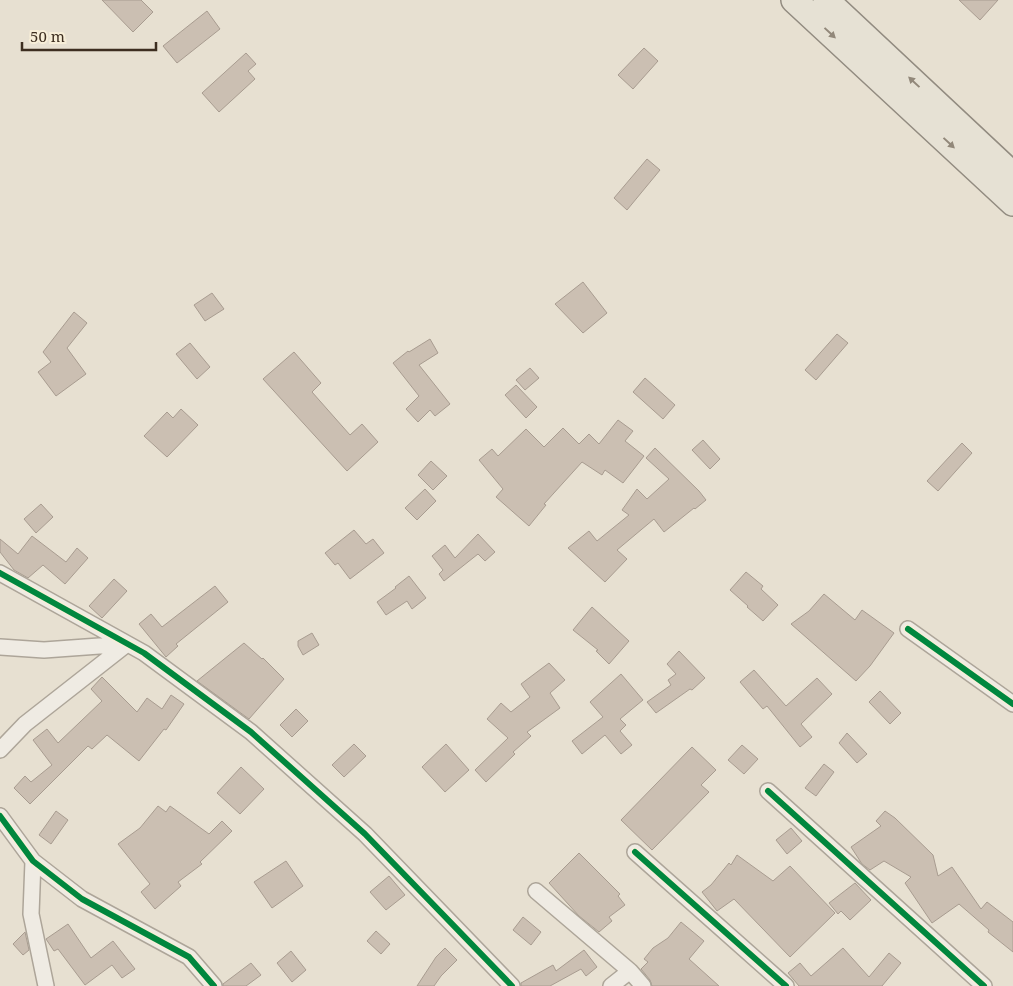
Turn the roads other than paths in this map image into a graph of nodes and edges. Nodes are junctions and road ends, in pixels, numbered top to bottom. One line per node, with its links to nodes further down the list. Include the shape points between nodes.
1 (794, 0): 4 (main road, one-way to 4)
2 (826, 0): 3 (main road, one-way to 2)
3 (1013, 176)
4 (1013, 202)
5 (1, 576): 7 (street)
6 (908, 629): 9 (street)
7 (127, 644): 8 (street, via 44,650); 10 (street, via 25,724); 19 (street, via 251,732 365,834)
8 (0, 647)
9 (1013, 704)
10 (0, 750)
11 (768, 791): 23 (street)
12 (0, 816): 14 (street)
13 (635, 852): 22 (street)
14 (33, 861): 17 (street, via 31,914); 18 (street, via 82,899 189,957)
15 (536, 890): 16 (street)
16 (630, 970): 20 (street); 21 (street)
17 (46, 986)
18 (214, 986)
19 (512, 986)
20 (610, 986)
21 (643, 986)
22 (786, 986)
23 (984, 986)

